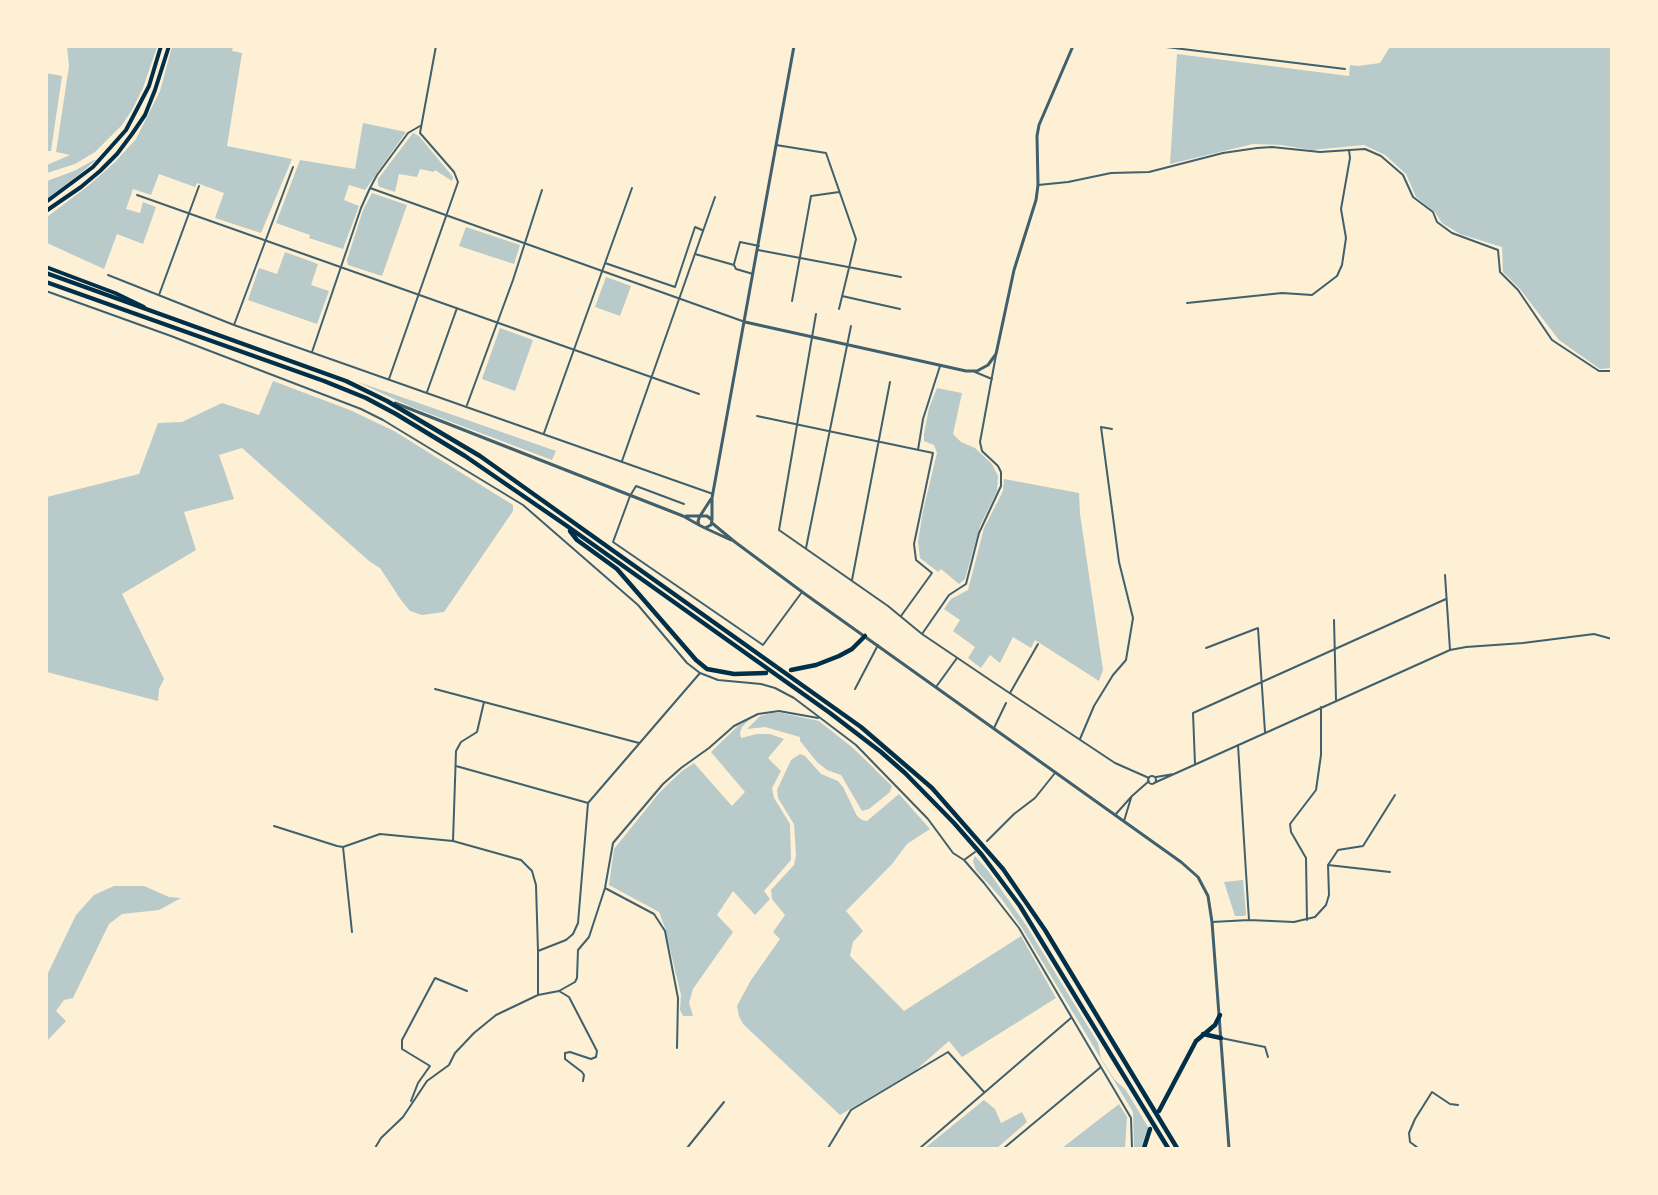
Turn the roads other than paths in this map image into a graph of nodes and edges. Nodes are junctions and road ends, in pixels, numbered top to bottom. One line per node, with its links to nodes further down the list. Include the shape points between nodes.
1 (162, 46): 20 (main road, via 149,86 126,130 93,167)
2 (169, 46): 21 (main road, via 145,115 132,134 100,171)
3 (436, 46): 8 (street)
4 (794, 46): 9 (street)
5 (1073, 46): 12 (street, via 1039,125)
6 (1158, 46): 7 (street)
7 (1344, 69)
8 (421, 126): 14 (street, via 408,133); 23 (street, via 420,133 457,176)
9 (776, 145): 17 (street, via 826,153); 27 (street)
10 (1349, 150): 12 (street, via 1257,148 1159,170); 47 (street, via 1341,208 1346,238 1337,276 1312,295 1282,293); 63 (street, via 1365,149 1381,156 1403,175 1413,197 1433,212 1437,222 1452,233 1498,250 1500,272 1518,290 1552,340 1599,371)
11 (293, 167): 25 (street)
12 (1038, 185): 61 (street)
13 (199, 186): 22 (street)
14 (370, 188): 23 (street); 33 (street)
15 (632, 188): 30 (street)
16 (542, 190): 26 (street)
17 (840, 192): 29 (street, via 811,196); 34 (street, via 856,238)
18 (137, 195): 22 (street)
19 (715, 197): 24 (street)
20 (46, 202)
21 (46, 212)
22 (189, 213): 25 (street); 42 (street)
23 (447, 216): 26 (street); 43 (street)
24 (704, 230): 28 (street); 30 (street, via 695,227 675,287)
25 (265, 240): 33 (street); 55 (street)
26 (525, 243): 35 (street); 53 (street)
27 (758, 248): 29 (street); 31 (street, via 740,242); 37 (street)
28 (695, 254): 31 (street); 45 (street)
29 (800, 258): 34 (street); 46 (street)
30 (605, 263): 35 (street)
31 (734, 265): 37 (street)
32 (46, 267): 51 (main road)
33 (341, 267): 43 (street); 60 (street)
34 (849, 268): 39 (street); 44 (street)
35 (603, 270): 45 (street); 59 (street)
36 (46, 273): 51 (main road)
37 (754, 274): 54 (street)
38 (108, 275): 42 (street)
39 (901, 277)
40 (46, 282): 88 (main road, via 366,399 438,438)
41 (46, 291): 108 (street, via 183,340 383,420 523,505 638,605)
42 (159, 295): 55 (street)
43 (419, 295): 48 (street); 66 (street)
44 (842, 296): 49 (street); 50 (street)
45 (680, 298): 54 (street); 65 (street)
46 (792, 301)
47 (1187, 303)
48 (457, 308): 53 (street); 69 (street)
49 (839, 309)
50 (900, 309)
51 (156, 312): 71 (main road, via 336,377)
52 (816, 314): 57 (street)
53 (497, 322): 59 (street); 72 (street)
54 (744, 322): 57 (street); 82 (street)
55 (234, 325): 60 (street)
56 (851, 326): 58 (street)
57 (812, 336): 58 (street); 74 (street)
58 (847, 343): 62 (street); 76 (street)
59 (575, 349): 65 (street); 77 (street)
60 (312, 352): 66 (street)
61 (996, 354): 64 (street, via 988,365); 67 (street)
62 (941, 365): 64 (street); 79 (street, via 923,419)
63 (1611, 370)
64 (973, 371): 67 (street)
65 (652, 378): 70 (street); 80 (street)
66 (389, 379): 69 (street)
67 (992, 379): 98 (street, via 980,442 982,451 998,466 1001,486 980,533 966,584 949,596)
68 (890, 382): 78 (street)
69 (427, 392): 72 (street)
70 (699, 394)
71 (387, 401): 81 (street); 177 (main road, via 480,456 751,647 834,706 932,788 988,850 1045,930)
72 (467, 406): 77 (street)
73 (758, 416): 74 (street)
74 (796, 424): 76 (street); 91 (street, via 778,530)
75 (1112, 429): 122 (street, via 1101,427 1117,550 1133,618 1126,660 1094,706)
76 (829, 431): 78 (street); 91 (street)
77 (544, 433): 80 (street)
78 (879, 442): 79 (street); 93 (street)
79 (918, 450): 96 (street, via 933,453 914,544 916,560 932,573)
80 (622, 461): 82 (street)
81 (630, 496): 83 (street, via 636,486); 84 (street); 94 (street, via 613,542 763,645)
82 (713, 496): 85 (street); 86 (street)
83 (684, 504)
84 (683, 516): 85 (street); 87 (street)
85 (700, 516): 86 (street); 87 (street)
86 (712, 521): 89 (street); 90 (street)
87 (699, 525): 89 (street)
88 (567, 526): 109 (main road, via 577,540 617,569 707,669 721,673); 176 (main road, via 830,713 889,759 933,801 982,855 1020,906)
89 (705, 528): 90 (street)
90 (735, 542): 94 (street)
91 (806, 548): 93 (street)
92 (1445, 575): 95 (street)
93 (852, 580): 96 (street)
94 (802, 592): 99 (street)
95 (1446, 599): 104 (street); 105 (street)
96 (901, 616): 98 (street)
97 (1334, 620): 104 (street)
98 (922, 634): 106 (street)
99 (865, 636): 102 (street); 107 (main road, via 839,656)
100 (1611, 639): 105 (street, via 1594,634)
101 (1038, 644): 114 (street)
102 (878, 645): 111 (street); 113 (street)
103 (1206, 648): 110 (street, via 1258,628)
104 (1335, 648): 110 (street); 115 (street)
105 (1450, 650): 115 (street)
106 (957, 657): 111 (street); 114 (street)
107 (790, 670)
108 (700, 673): 119 (street, via 718,680 775,688); 123 (street)
109 (766, 673)
110 (1262, 680): 121 (street); 125 (street, via 1193,713)
111 (936, 687): 120 (street)
112 (435, 689): 116 (street)
113 (855, 689)
114 (1010, 693): 122 (street)
115 (1336, 700): 118 (street)
116 (484, 702): 123 (street); 126 (street, via 477,732 458,746)
117 (1006, 703): 120 (street)
118 (1320, 707): 121 (street); 148 (street, via 1316,790 1290,825 1306,858)
119 (821, 719): 143 (street, via 856,745 928,819 953,854); 146 (street, via 766,711 735,726 687,763 663,784 613,843)
120 (994, 728): 127 (street)
121 (1265, 732): 124 (street)
122 (1080, 739): 130 (street)
123 (639, 742): 135 (street)
124 (1238, 745): 125 (street); 147 (street)
125 (1195, 764): 128 (street)
126 (456, 766): 135 (street); 140 (street)
127 (1056, 772): 136 (street); 139 (street, via 1035,798)
128 (1177, 773): 129 (street); 131 (street)
129 (1154, 777): 130 (street); 131 (street)
130 (1149, 779): 131 (street); 132 (street)
131 (1153, 784): 132 (street)
132 (1141, 788): 134 (street)
133 (1395, 795): 144 (street, via 1362,846 1338,850)
134 (1132, 796): 136 (street); 137 (street)
135 (588, 803): 151 (street, via 577,930 566,940)
136 (1115, 815): 137 (street)
137 (1124, 821): 149 (street, via 1198,877 1208,896)
138 (274, 826): 141 (street)
139 (987, 841)
140 (453, 842): 141 (street, via 380,834); 151 (street, via 514,856 528,864 537,885)
141 (343, 847): 150 (street)
142 (975, 852): 143 (street)
143 (963, 860): 156 (street, via 1019,928)
144 (1328, 866): 145 (street); 148 (street, via 1326,905)
145 (1390, 872)
146 (606, 888): 153 (street, via 589,937 578,950 578,978); 159 (street, via 654,914 665,931 678,998)
147 (1249, 920): 148 (street); 149 (street)
148 (1307, 920)
149 (1212, 922): 155 (street)
150 (352, 932)
151 (538, 951): 154 (street)
152 (467, 991): 165 (street, via 435,978 402,1040 402,1049 430,1066)
153 (559, 991): 154 (street); 162 (street, via 569,997 597,1051 591,1059 566,1053 565,1059 582,1072)
154 (538, 995): 165 (street, via 496,1015 455,1053 449,1065 428,1081)
155 (1220, 1015): 157 (main road); 158 (street)
156 (1071, 1018): 161 (street); 163 (street)
157 (1202, 1035): 158 (main road); 167 (main road, via 1188,1053)
158 (1221, 1038): 160 (street, via 1265,1047); 178 (street)
159 (677, 1048)
160 (1268, 1057)
161 (1101, 1067): 173 (street); 174 (street, via 1131,1118)
162 (583, 1081)
163 (984, 1092): 171 (street, via 948,1052 851,1110); 172 (street)
164 (724, 1102): 170 (street)
165 (410, 1104): 169 (street)
166 (1458, 1105): 179 (street, via 1432,1092 1409,1133 1410,1142)
167 (1159, 1111)
168 (1150, 1129): 175 (main road)
169 (375, 1149)
170 (687, 1149)
171 (828, 1149)
172 (920, 1149)
173 (1004, 1149)
174 (1132, 1149)
175 (1144, 1149)
176 (1168, 1149)
177 (1177, 1149)
178 (1229, 1149)
179 (1418, 1149)

